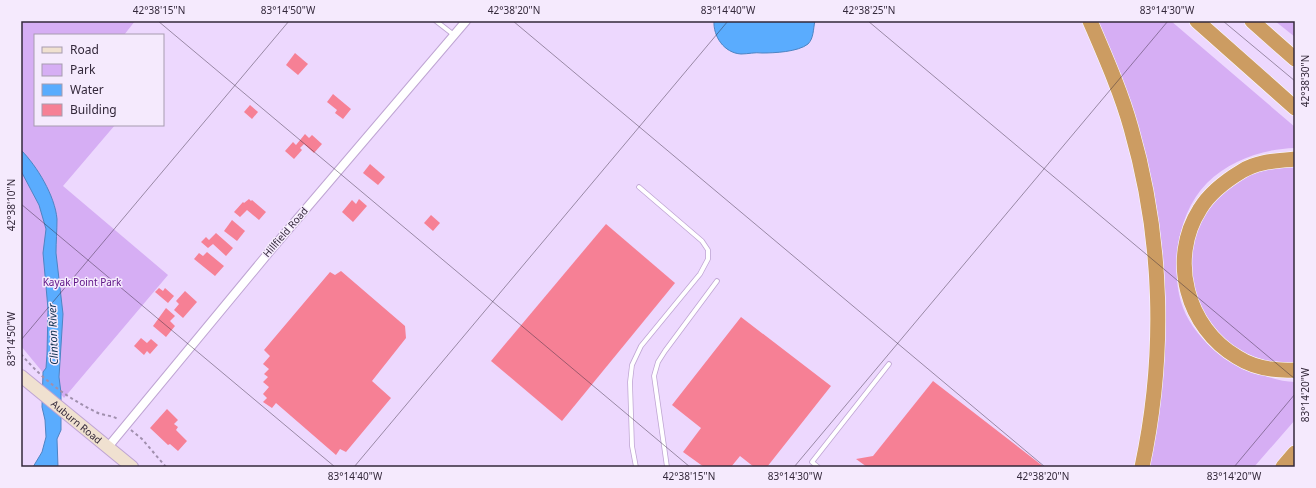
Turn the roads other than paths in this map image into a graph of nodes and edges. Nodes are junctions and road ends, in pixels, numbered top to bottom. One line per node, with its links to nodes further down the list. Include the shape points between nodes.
1 (436, 21): 6 (lane)
2 (466, 21): 6 (street, Hillfield Road)
3 (1090, 21): 21 (highway, via 1131,128 1146,187 1156,258 1159,293 1157,372 1150,431)
4 (1197, 21): 8 (highway)
5 (1252, 21): 7 (highway)
6 (454, 35): 15 (street, Hillfield Road)
7 (1295, 59)
8 (1295, 108)
9 (1295, 159): 13 (highway, via 1270,161 1243,170 1219,188 1200,209 1188,237 1184,262 1186,290 1194,311 1217,342 1236,357 1250,363 1262,367)
10 (639, 187): 18 (lane, via 702,241 708,250 708,258 700,274 641,346 632,365 632,446)
11 (718, 281): 19 (lane, via 665,351 654,376)
12 (889, 364): 20 (lane, via 812,462)
13 (1295, 370)
14 (24, 379): 15 (main road, Auburn Road)
15 (108, 447): 17 (main road, Auburn Road)
16 (1295, 453): 22 (highway)
17 (132, 467)
18 (636, 467)
19 (667, 467)
20 (818, 467)
21 (1142, 467)
22 (1282, 467)

